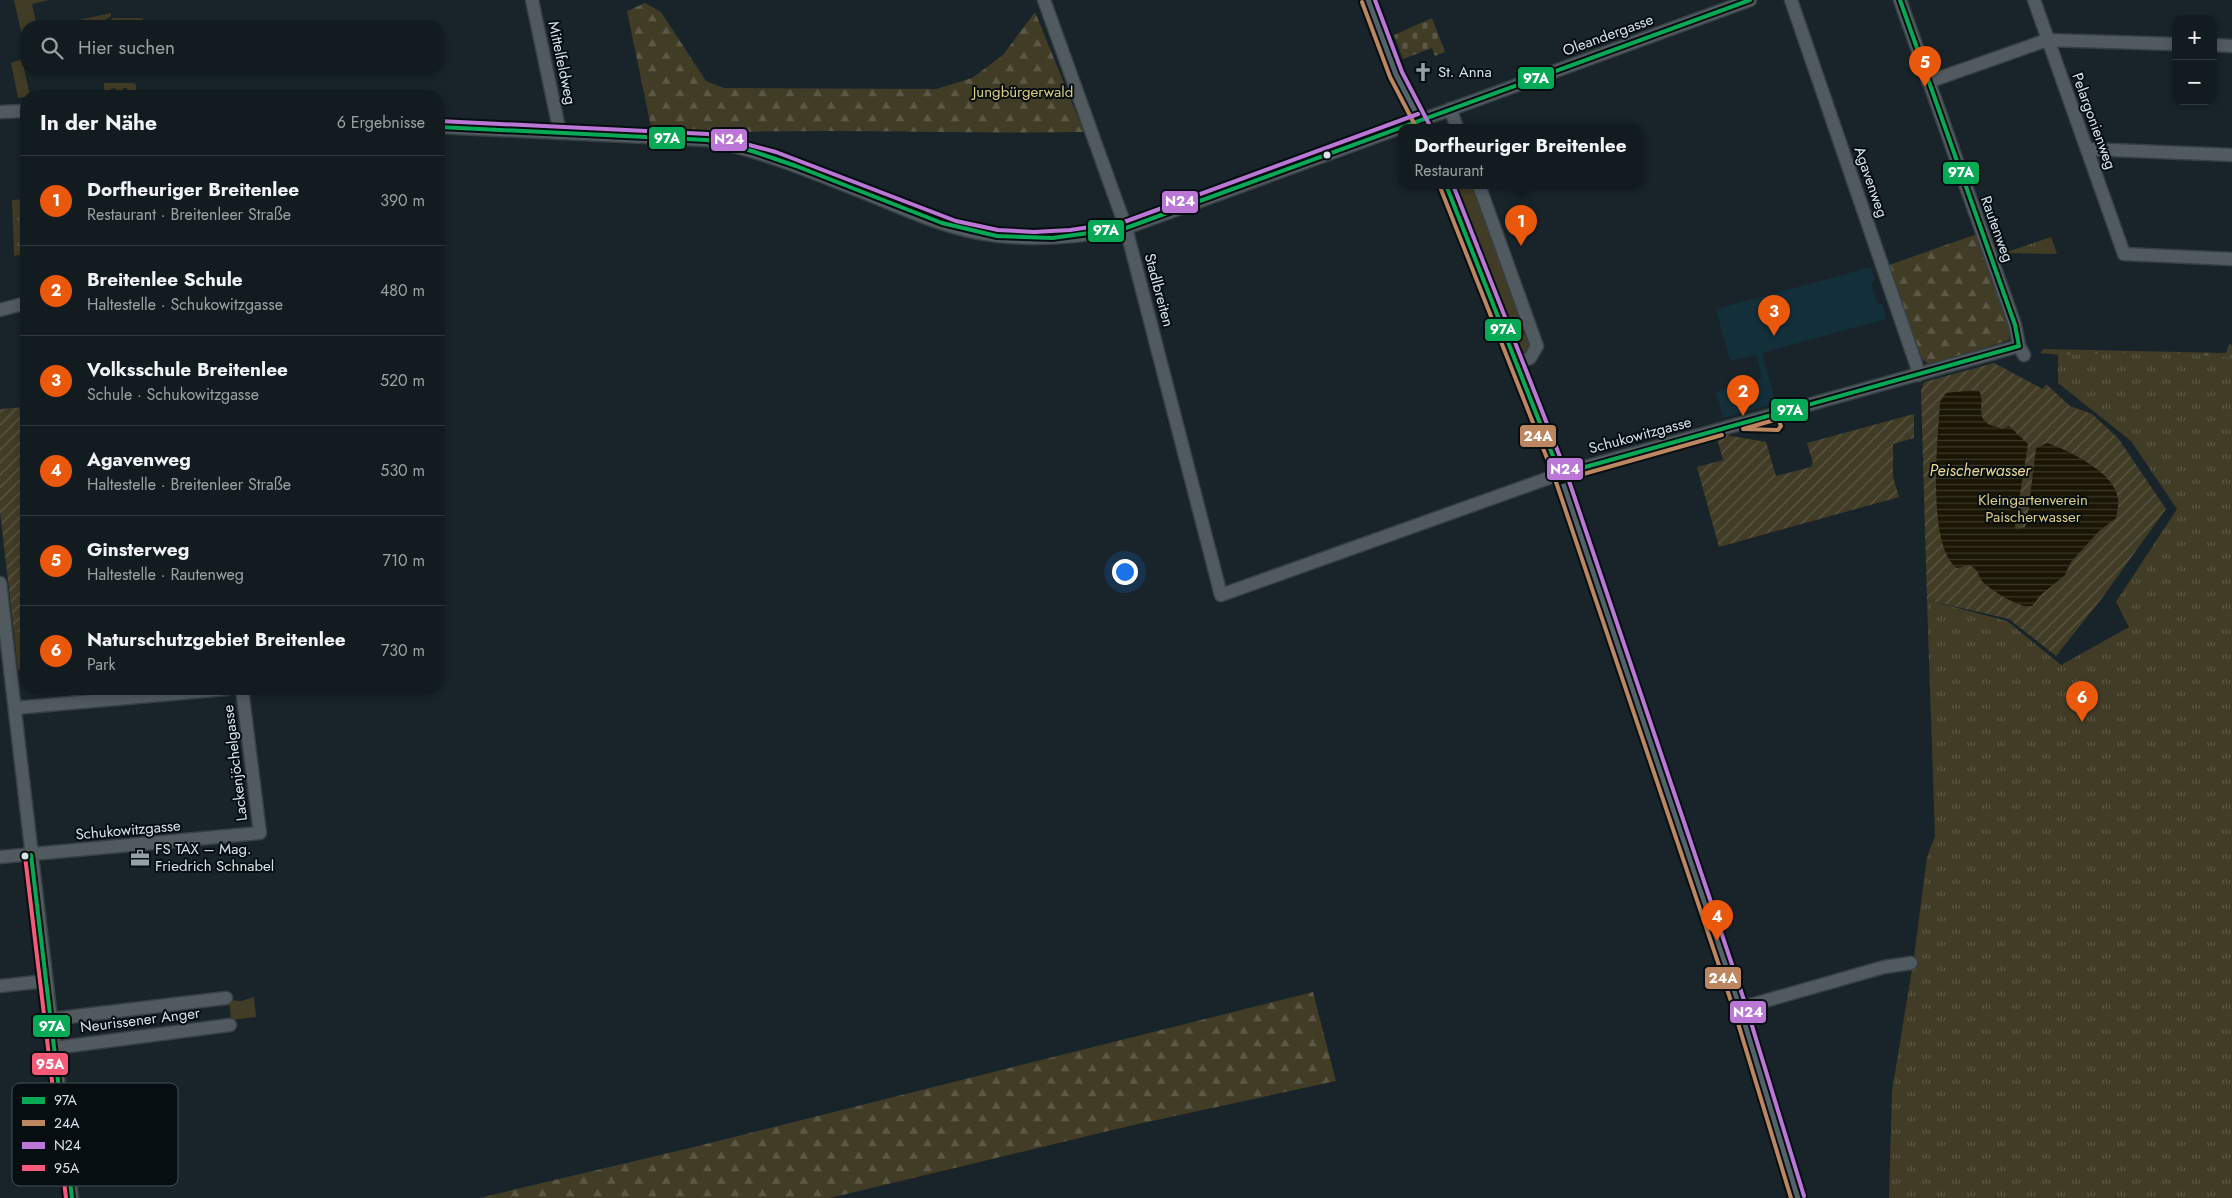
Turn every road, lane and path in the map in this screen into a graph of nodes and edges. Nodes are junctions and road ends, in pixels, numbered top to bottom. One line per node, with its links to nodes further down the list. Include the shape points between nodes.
1 (532, 0): 20 (street, Mittelfeldweg)
2 (1044, 0): 25 (street, Stadlbreiten)
3 (1368, 0): 16 (main road, via 1396,75)
4 (1750, 0): 13 (street, Oleandergasse)
5 (1791, 0): 31 (street, Agavenweg)
6 (1900, 0): 12 (street, Rautenweg)
7 (2034, 0): 8 (street, Pelargonienweg)
8 (2048, 40): 9 (street); 12 (street); 21 (street, Pelargonienweg)
9 (2172, 44)
10 (2217, 45): 11 (street)
11 (2232, 46)
12 (1928, 82): 29 (street, Rautenweg)
13 (1450, 109): 16 (street, Oleandergasse); 17 (street)
14 (20, 111): 15 (street)
15 (0, 112)
16 (1422, 124)
17 (1456, 124)
18 (445, 126): 20 (street, Oleandergasse)
19 (1398, 132): 25 (street, Oleandergasse)
20 (560, 133): 25 (street, Oleandergasse, via 707,140 744,147 929,219 979,234 1049,238 1088,236)
21 (2087, 149): 22 (street); 26 (street, Pelargonienweg, via 2124,254)
22 (2232, 155)
23 (1448, 189): 30 (main road)
24 (1480, 189): 30 (street, via 1536,346 1530,358)
25 (1126, 228): 34 (street, Stadlbreiten)
26 (2232, 259)
27 (20, 305): 28 (street)
28 (0, 310)
29 (2021, 350): 31 (street, Schukowitzgasse)
30 (1518, 362): 32 (main road)
31 (1918, 375): 32 (street, Schukowitzgasse)
32 (1560, 474): 34 (street, Schukowitzgasse); 45 (main road)
33 (0, 583): 37 (street)
34 (1221, 595)
35 (160, 695): 37 (street)
36 (243, 695): 38 (street, Lackenjöchelgasse)
37 (15, 708): 39 (street)
38 (260, 833): 39 (street, Schukowitzgasse)
39 (31, 855): 40 (street, Schukowitzgasse); 42 (street)
40 (0, 857)
41 (1910, 963): 45 (street, via 1884,967)
42 (46, 981): 43 (street); 46 (street)
43 (0, 986)
44 (226, 998): 46 (street, Neurissener Anger)
45 (1740, 1008): 50 (main road)
46 (50, 1019): 48 (street)
47 (230, 1025): 48 (street, Neurissener Anger)
48 (54, 1048): 49 (street)
49 (58, 1083)
50 (1798, 1198)

